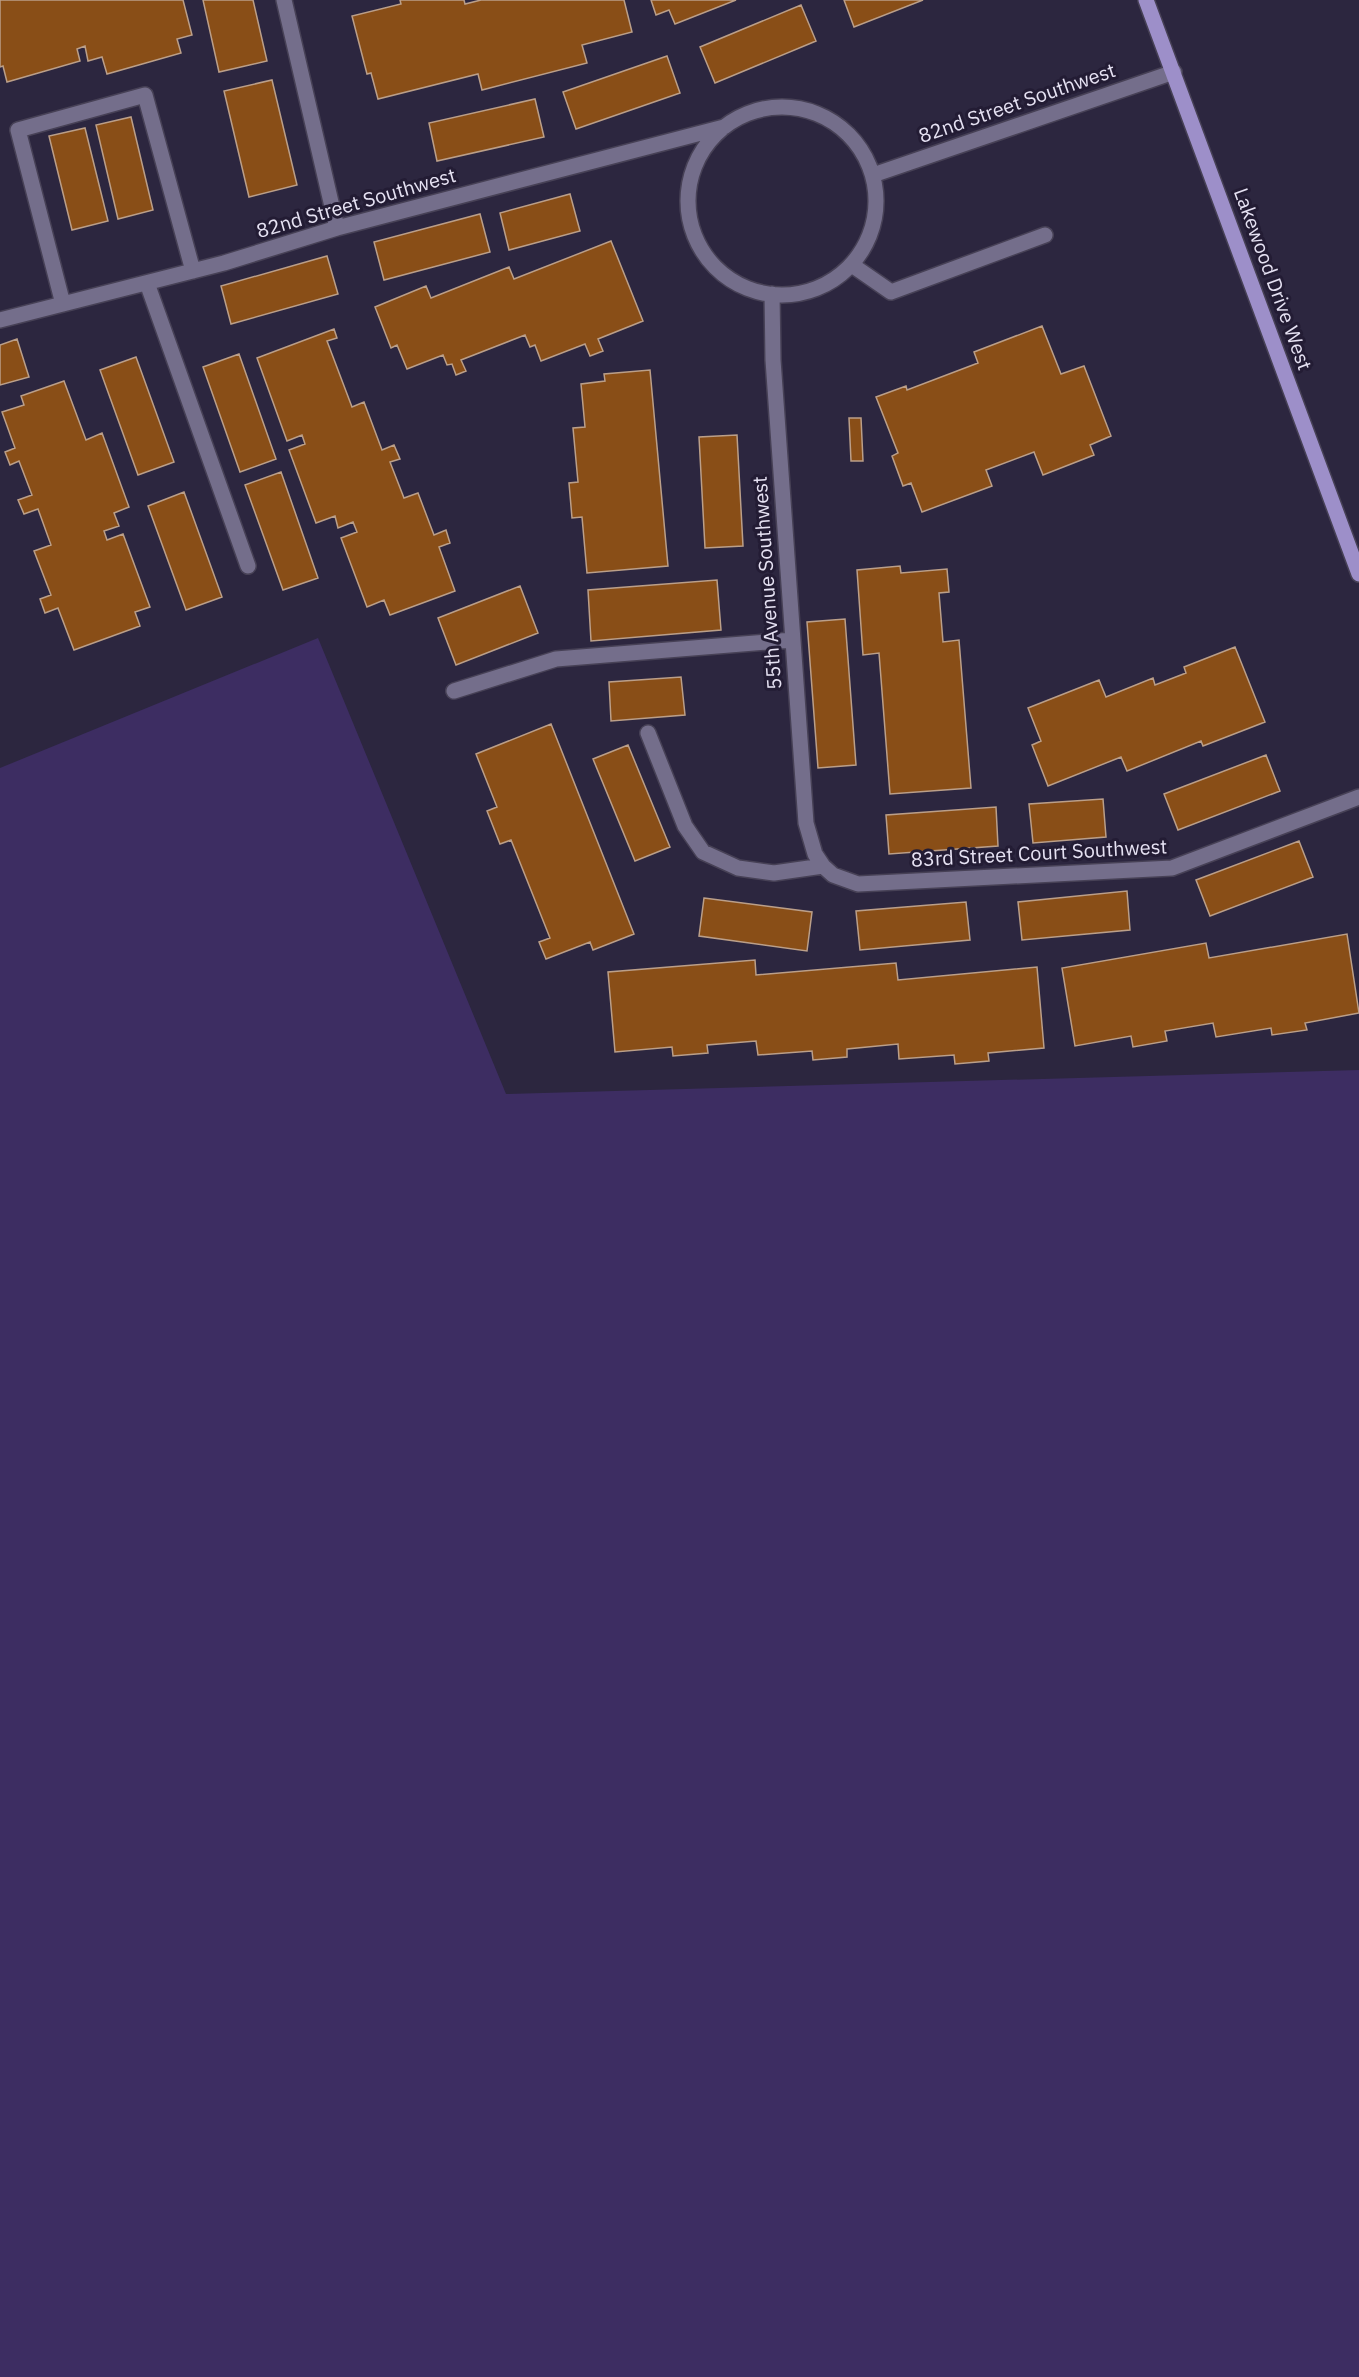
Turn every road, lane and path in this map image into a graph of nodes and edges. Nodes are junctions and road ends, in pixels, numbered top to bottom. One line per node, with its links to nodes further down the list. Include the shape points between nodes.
1 (284, 0): 6 (street)
2 (1146, 0): 3 (main road, Lakewood Drive West)
3 (1174, 72): 5 (street, 82nd Street Southwest); 15 (main road, Lakewood Drive West)
4 (724, 127): 5 (street, via 750,112 781,106 811,111 838,125 860,147); 6 (street, 82nd Street Southwest); 11 (street, via 703,150 691,180 688,211 697,242 716,268 742,286)
5 (873, 175): 8 (street, via 876,206 869,238)
6 (337, 228): 9 (street, 82nd Street Southwest)
7 (1045, 235): 8 (street, via 891,292)
8 (852, 265): 11 (street, via 829,283 801,293)
9 (193, 271): 10 (street, 82nd Street Southwest); 12 (street, via 145,95 18,130)
10 (147, 283): 12 (street, 82nd Street Southwest); 14 (street)
11 (772, 294): 16 (street, 55th Avenue Southwest)
12 (63, 304): 13 (street, 82nd Street Southwest)
13 (0, 320)
14 (248, 566)
15 (1359, 574)
16 (792, 640): 17 (street, via 556,659); 20 (street, 55th Avenue Southwest, via 806,823 815,854)
17 (454, 691)
18 (648, 733): 20 (street, via 685,826 703,852 738,868 774,873)
19 (1359, 797): 20 (street, 83rd Street Court Southwest, via 1172,868 858,884 833,875)
20 (823, 866)

